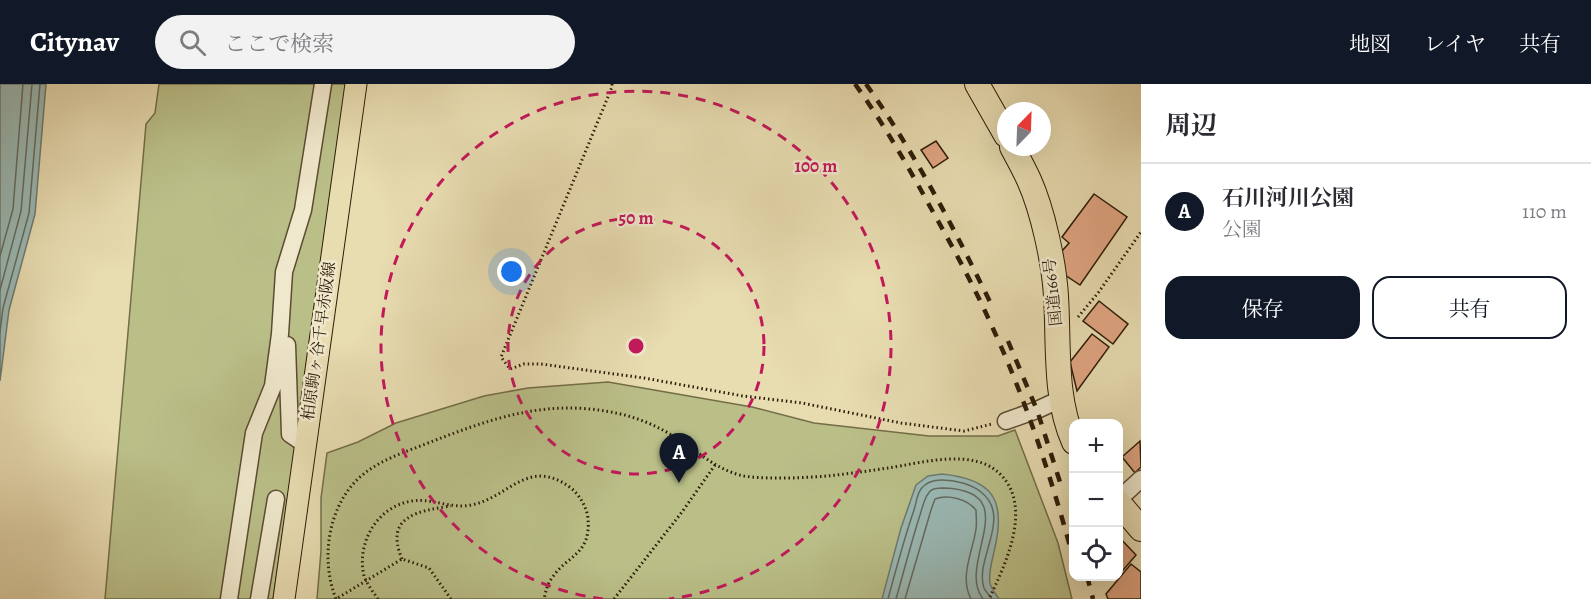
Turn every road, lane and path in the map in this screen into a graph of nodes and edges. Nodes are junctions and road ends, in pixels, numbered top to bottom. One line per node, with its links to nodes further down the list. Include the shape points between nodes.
1 (323, 84): 9 (street, via 303,210 284,272)
2 (356, 84): 13 (main road, 柏原駒ヶ谷千早赤阪線)
3 (612, 84): 11 (path, via 501,357 510,369 542,364 645,378 964,431)
4 (977, 84): 5 (highway)
5 (997, 119)
6 (1017, 156): 10 (highway, 国道166号, via 1030,182 1046,236 1056,294)
7 (1141, 232): 8 (path)
8 (1078, 317)
9 (280, 334): 13 (street, via 286,341 290,435); 24 (street, via 273,386 254,433)
10 (1063, 398): 11 (street); 12 (highway, 国道166号)
11 (1006, 421)
12 (1069, 431)
13 (305, 444): 26 (main road, 柏原駒ヶ谷千早赤阪線)
14 (715, 465): 23 (path, via 656,427 628,416 588,408 538,409 501,416 386,460 360,476 336,512 328,558 336,599); 31 (path); 32 (path, via 750,477 787,478 950,459 990,465 1009,487 1016,519 1009,553)
15 (1141, 479): 16 (street)
16 (1123, 497)
17 (276, 499): 25 (street)
18 (456, 506): 21 (path, via 421,510 403,522 397,538); 22 (path, via 411,501 384,513 371,528 363,548); 30 (path, via 486,501 519,481 539,477 573,490 585,506 586,539 576,555 552,576)
19 (1123, 506): 20 (highway)
20 (1141, 529)
21 (402, 559): 22 (path); 29 (path, via 429,568)
22 (366, 582): 23 (path); 28 (path)
23 (347, 594): 27 (path)
24 (229, 599)
25 (259, 599)
26 (284, 599)
27 (351, 599)
28 (378, 599)
29 (451, 599)
30 (544, 599)
31 (614, 599)
32 (989, 599)

